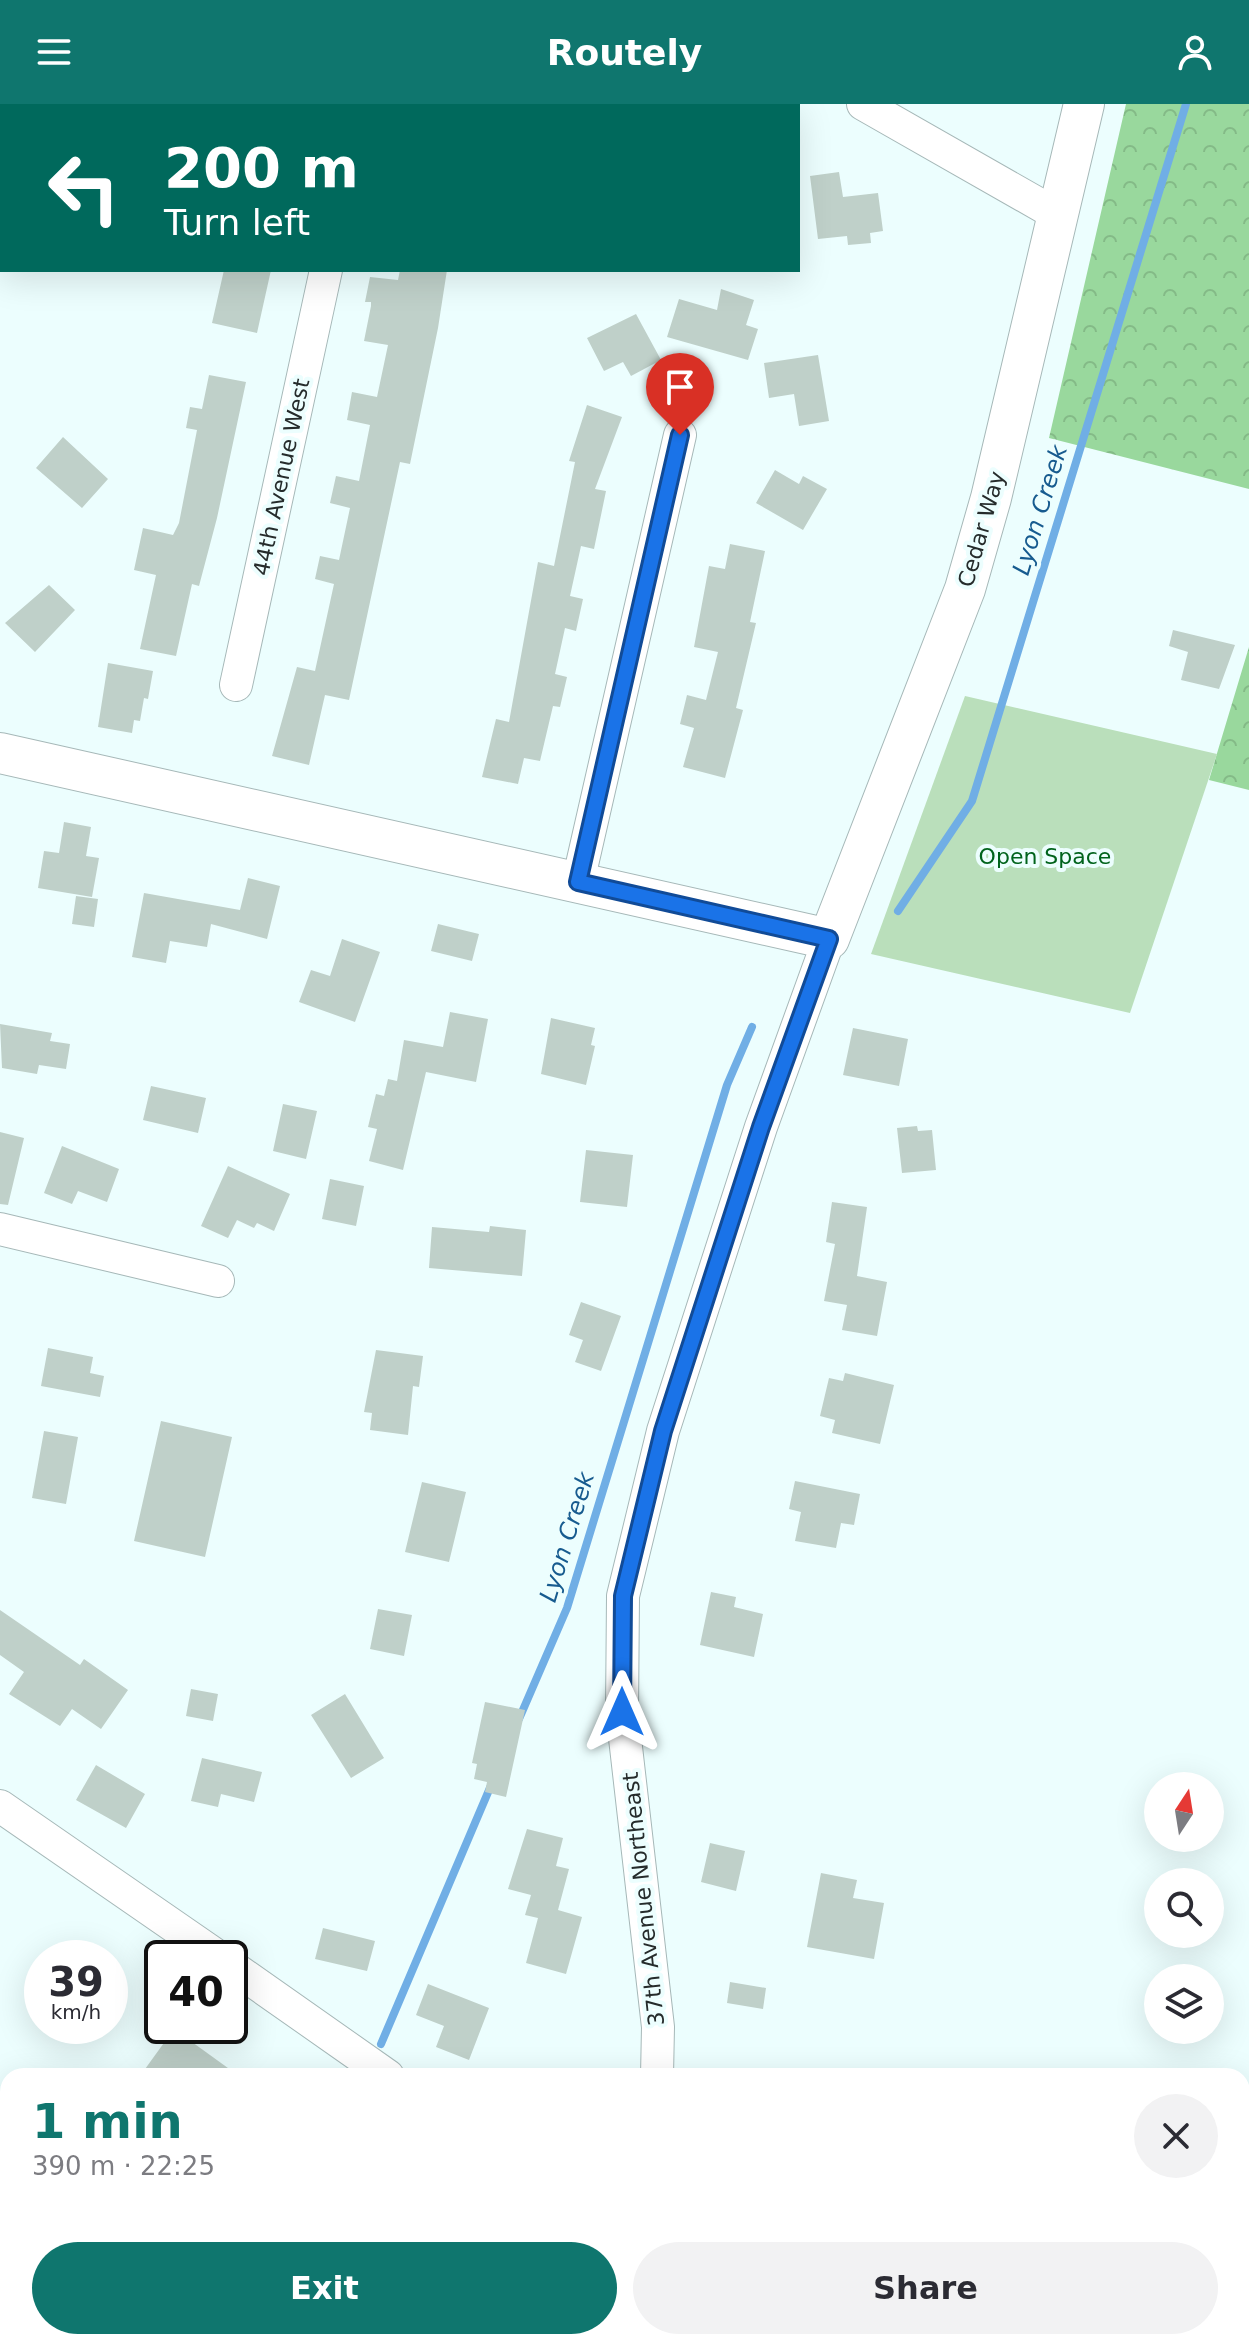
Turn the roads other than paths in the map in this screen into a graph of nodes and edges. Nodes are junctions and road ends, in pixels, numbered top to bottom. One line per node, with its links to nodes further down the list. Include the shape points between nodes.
1 (863, 104): 3 (street)
2 (1084, 104): 3 (main road, Cedar Way)
3 (1056, 214): 9 (main road, Cedar Way, via 965,589)
4 (326, 272): 6 (street, 44th Avenue West)
5 (680, 435): 8 (street)
6 (236, 685)
7 (0, 753): 8 (main road)
8 (578, 882): 9 (main road)
9 (829, 939): 16 (street, 37th Avenue Northeast, via 761,1127 663,1431 623,1596 622,1712 658,2027)
10 (0, 1229): 11 (street)
11 (218, 1281)
12 (0, 1806): 13 (street)
13 (194, 1940)
14 (248, 1978): 15 (street)
15 (377, 2068)
16 (657, 2068)

